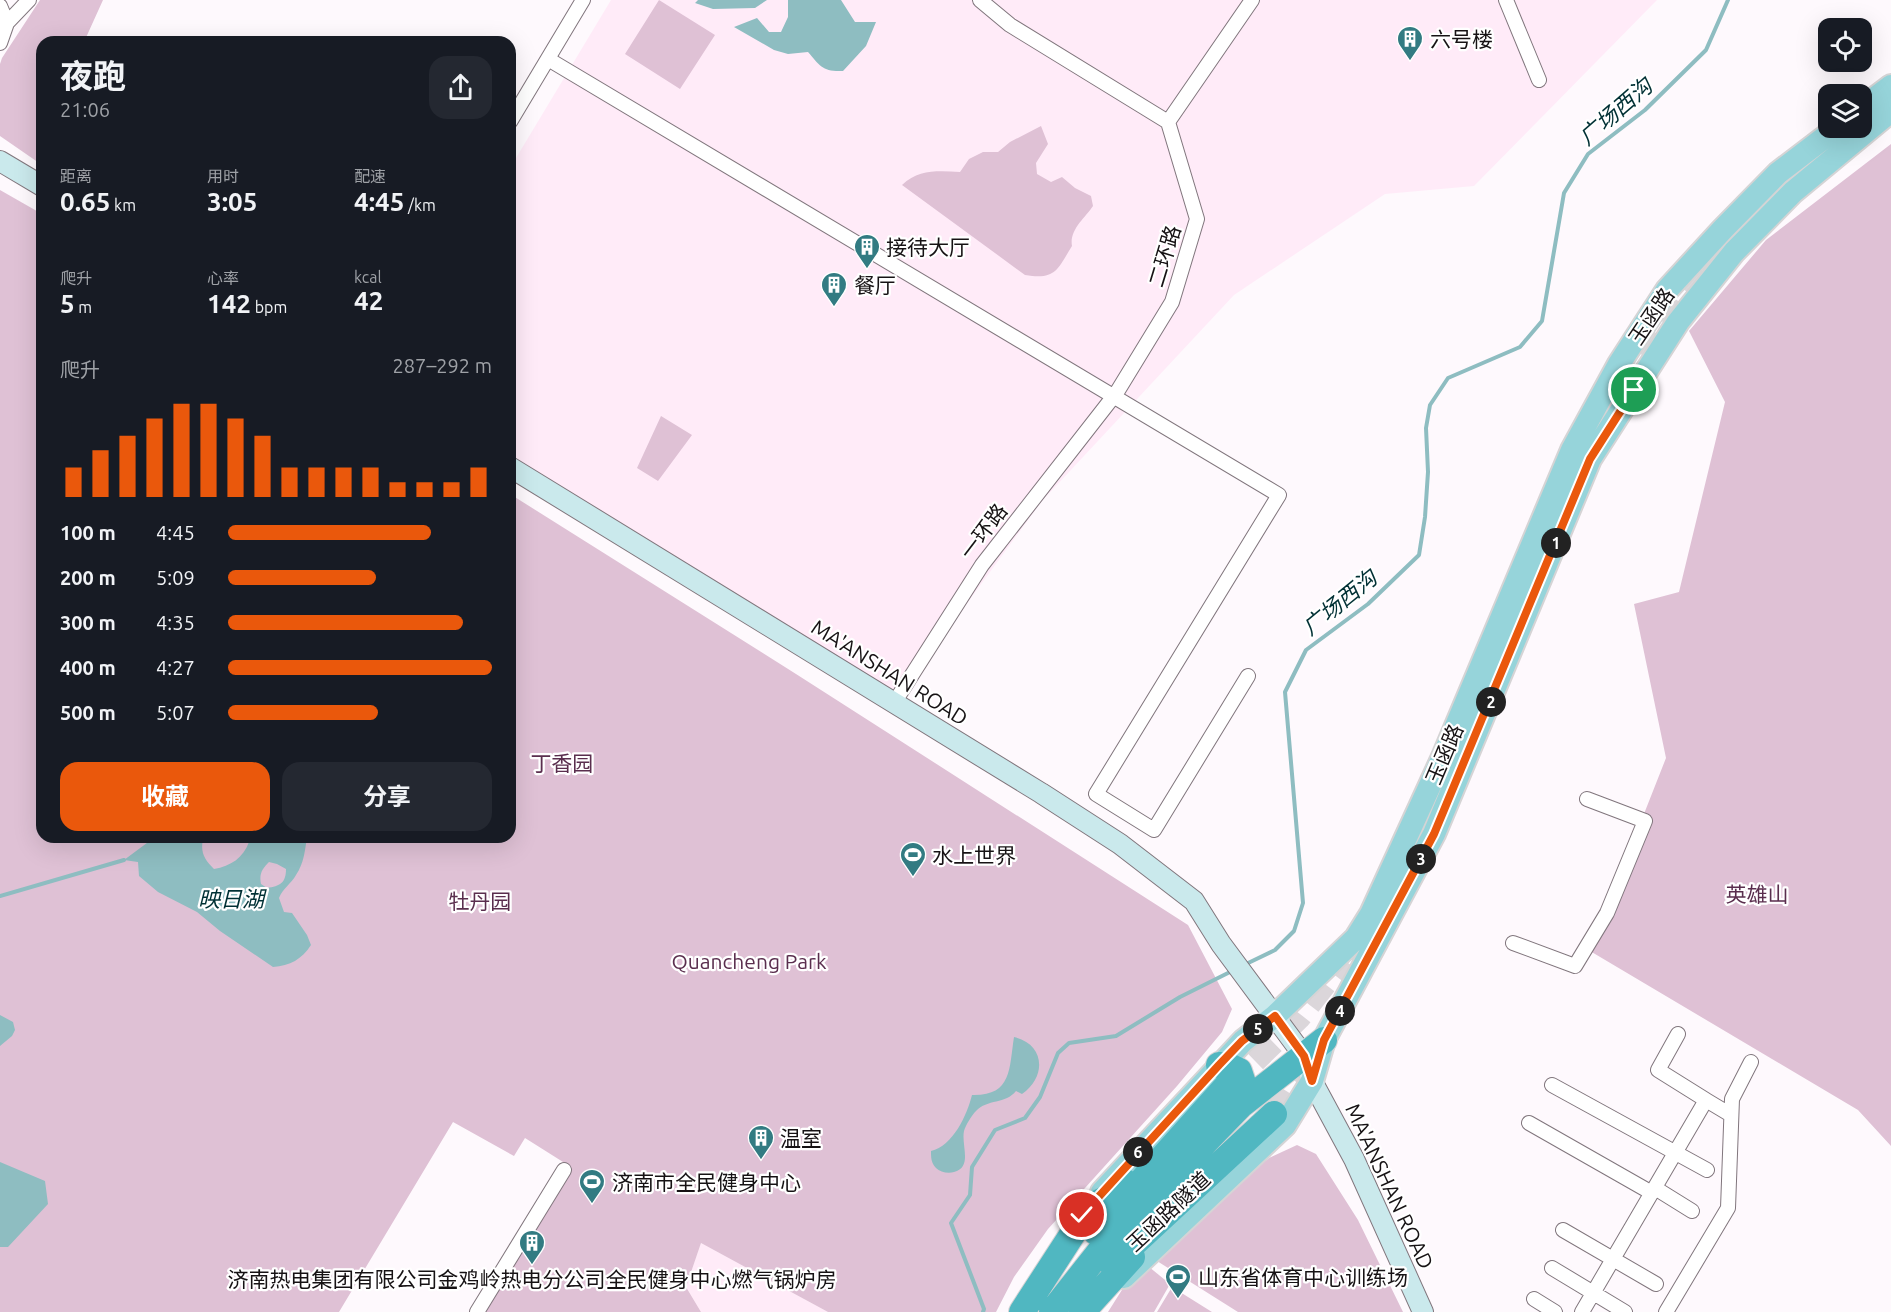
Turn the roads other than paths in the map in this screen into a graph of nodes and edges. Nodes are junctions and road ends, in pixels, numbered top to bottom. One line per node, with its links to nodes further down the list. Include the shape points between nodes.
1 (29, 0): 8 (street)
2 (583, 0): 9 (street)
3 (591, 0): 9 (street)
4 (980, 0): 17 (street, via 1010,26)
5 (1252, 0): 17 (street)
6 (1506, 0): 12 (street)
7 (0, 6): 8 (street)
8 (7, 23): 10 (street)
9 (569, 23): 11 (street)
10 (0, 43)
11 (548, 59): 16 (street); 21 (street)
12 (1539, 80)
13 (1891, 86): 14 (main road)
14 (1872, 100)
15 (1891, 111): 29 (main road, 玉函路, via 1793,192 1734,252 1678,322 1590,459 1434,834)
16 (516, 112)
17 (1168, 122): 21 (street, 二环路, via 1197,219 1172,302)
18 (1824, 138): 27 (main road, 玉函路, via 1778,173 1714,237 1667,290 1619,364 1572,450 1443,758 1371,914 1356,938)
19 (0, 161): 20 (main road)
20 (36, 182)
21 (1115, 394): 23 (street, via 1279,495 1096,794 1154,830); 24 (street, 一环路, via 982,565)
22 (516, 470): 24 (main road, MA'ANSHAN ROAD)
23 (1248, 676)
24 (894, 703): 27 (main road, MA'ANSHAN ROAD, via 1130,851 1194,901)
25 (1587, 799): 26 (street, via 1645,821 1607,914 1575,966)
26 (1513, 943)
27 (1275, 1016): 30 (main road, MA'ANSHAN ROAD); 33 (main road, 玉函路, via 1242,1041)
28 (1678, 1034): 35 (street, via 1658,1070)
29 (1324, 1040): 30 (highway); 32 (main road, 玉函路)
30 (1304, 1056): 32 (main road, MA'ANSHAN ROAD); 33 (highway)
31 (1751, 1062): 38 (street, via 1732,1099)
32 (1312, 1081): 60 (main road, 玉函路, via 1285,1125 1110,1290); 61 (main road, MA'ANSHAN ROAD, via 1354,1159)
33 (1229, 1085): 36 (highway, 玉函路隧道); 46 (main road, 玉函路); 57 (highway)
34 (1552, 1085): 41 (street)
35 (1706, 1100): 38 (street); 41 (street)
36 (1200, 1113): 46 (highway, via 1109,1197); 56 (highway, 玉函路隧道, via 1069,1262)
37 (1274, 1114): 40 (highway, 玉函路隧道)
38 (1731, 1115): 65 (street, via 1728,1208)
39 (1529, 1124): 44 (street)
40 (1251, 1135): 58 (highway, 玉函路隧道, via 1130,1245); 59 (highway)
41 (1676, 1153): 43 (street); 44 (street)
42 (564, 1170): 53 (street)
43 (1707, 1170)
44 (1653, 1191): 45 (street); 48 (street)
45 (1692, 1211)
46 (1085, 1212): 54 (main road, 玉函路, via 1066,1228); 55 (highway)
47 (1563, 1230): 48 (street)
48 (1613, 1260): 50 (street); 51 (street)
49 (1552, 1268): 51 (street)
50 (1656, 1284)
51 (1593, 1293): 63 (street); 64 (street)
52 (1534, 1299): 62 (street)
53 (477, 1312)
54 (1011, 1312)
55 (1022, 1312)
56 (1035, 1312)
57 (1052, 1312)
58 (1065, 1312)
59 (1082, 1312)
60 (1093, 1312)
61 (1424, 1312)
62 (1555, 1312)
63 (1582, 1312)
64 (1625, 1312)
65 (1666, 1312)

